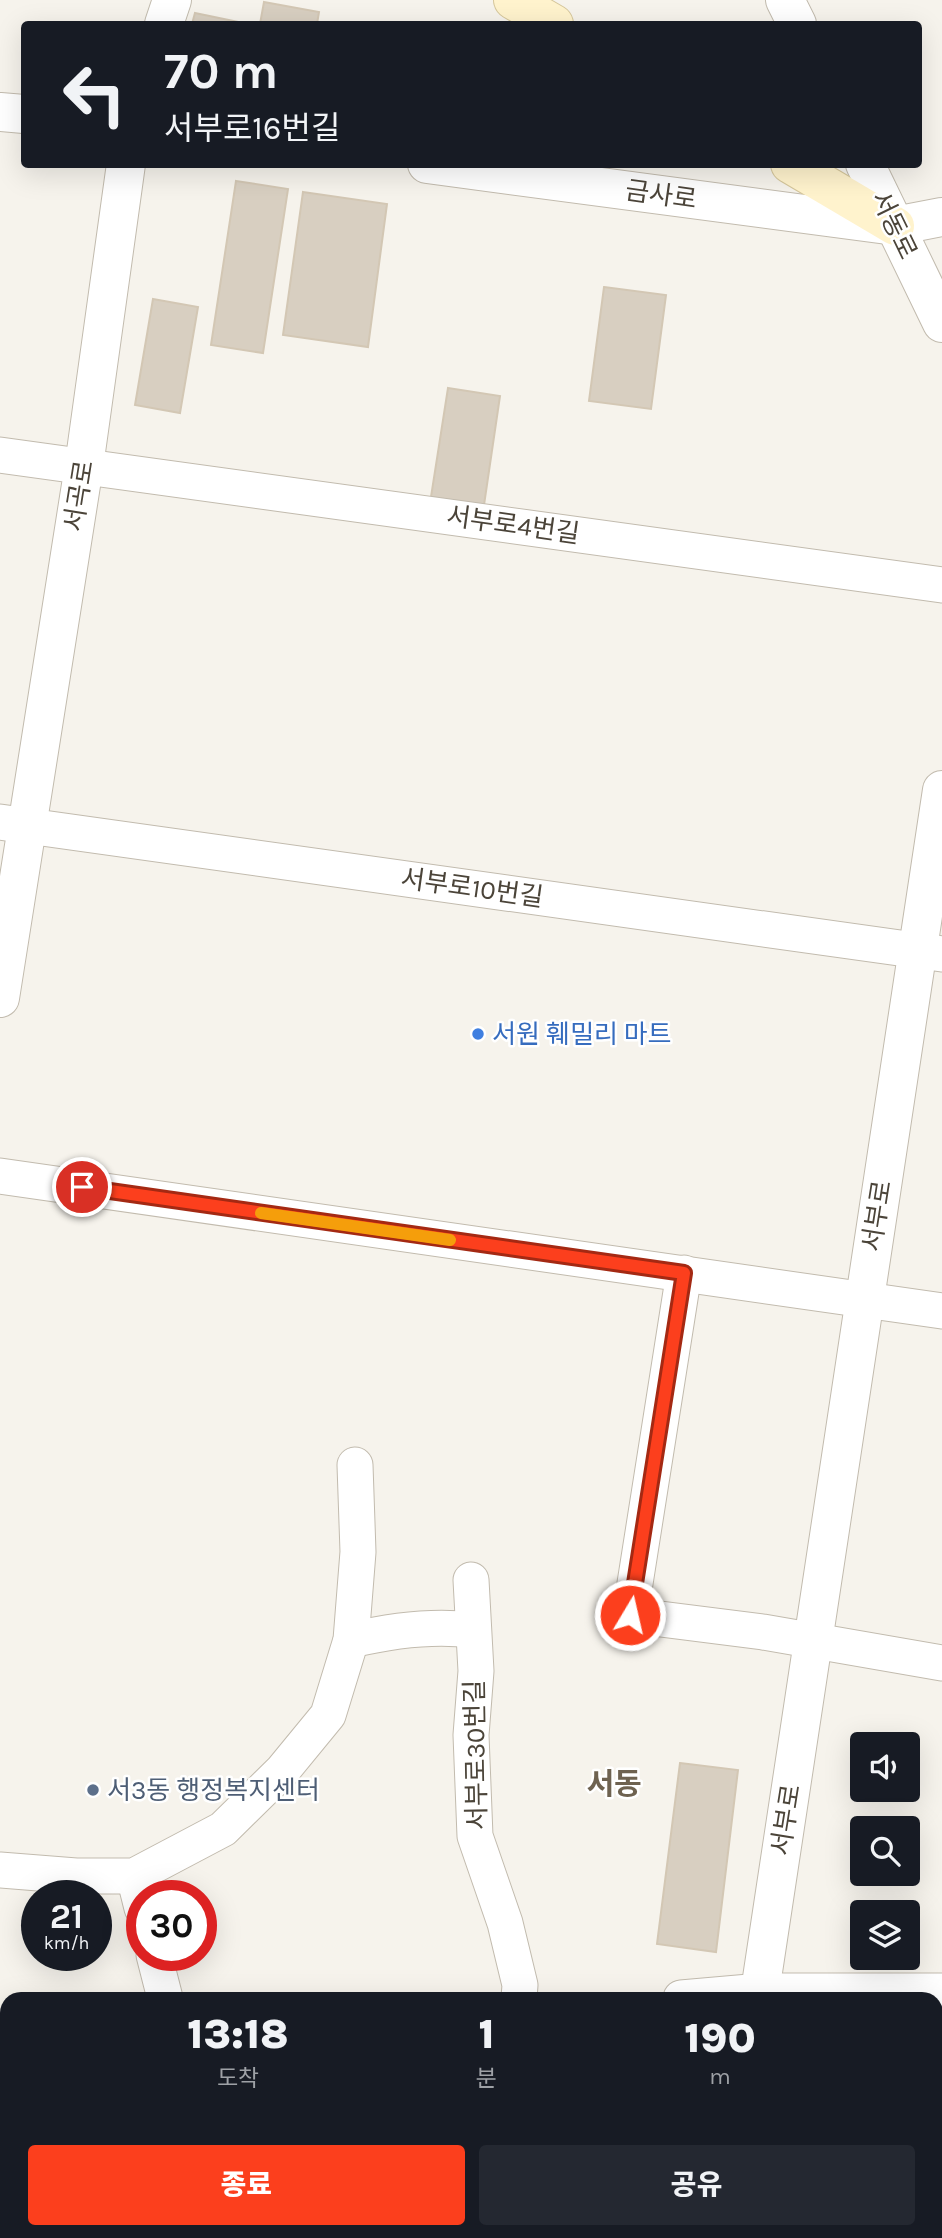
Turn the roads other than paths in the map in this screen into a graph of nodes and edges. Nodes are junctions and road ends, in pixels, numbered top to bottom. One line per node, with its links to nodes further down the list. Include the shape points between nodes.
1 (172, 0): 4 (street)
2 (513, 0): 5 (main road)
3 (785, 0): 6 (street)
4 (165, 21)
5 (549, 21)
6 (796, 21)
7 (0, 112): 8 (street)
8 (21, 114)
9 (125, 168): 17 (street, 서곡로)
10 (457, 168): 14 (street, 금사로)
11 (797, 168): 14 (main road)
12 (867, 168): 14 (street, 서동로)
13 (942, 217): 14 (street, 금사로)
14 (895, 226): 15 (street, 서동로)
15 (942, 323)
16 (0, 455): 17 (street, 서부로4번길)
17 (84, 466): 18 (street, 서부로4번길); 20 (street, 서곡로)
18 (942, 585)
19 (942, 790): 21 (street, 서부로)
20 (13, 824): 21 (street, 서부로10번길); 22 (street, 서곡로)
21 (930, 952): 25 (street, 서부로)
22 (0, 998)
23 (0, 1175): 24 (street)
24 (684, 1273): 25 (street); 31 (street, via 626,1615)
25 (864, 1300): 26 (street); 31 (street, 서부로)
26 (942, 1311)
27 (355, 1465): 30 (street, via 358,1552)
28 (471, 1580): 29 (street, 서부로30번길)
29 (472, 1630): 30 (street, via 377,1634); 39 (street, 서부로30번길, via 475,1836 505,1923)
30 (351, 1640): 34 (street, via 328,1715 223,1829)
31 (813, 1642): 32 (street); 40 (street, 서부로)
32 (942, 1663)
33 (0, 1870): 35 (street, via 76,1876)
34 (154, 1880)
35 (126, 1889)
36 (158, 1971): 38 (street)
37 (942, 1991): 41 (street)
38 (163, 1992)
39 (519, 1992)
40 (760, 1992)
41 (896, 1992)

